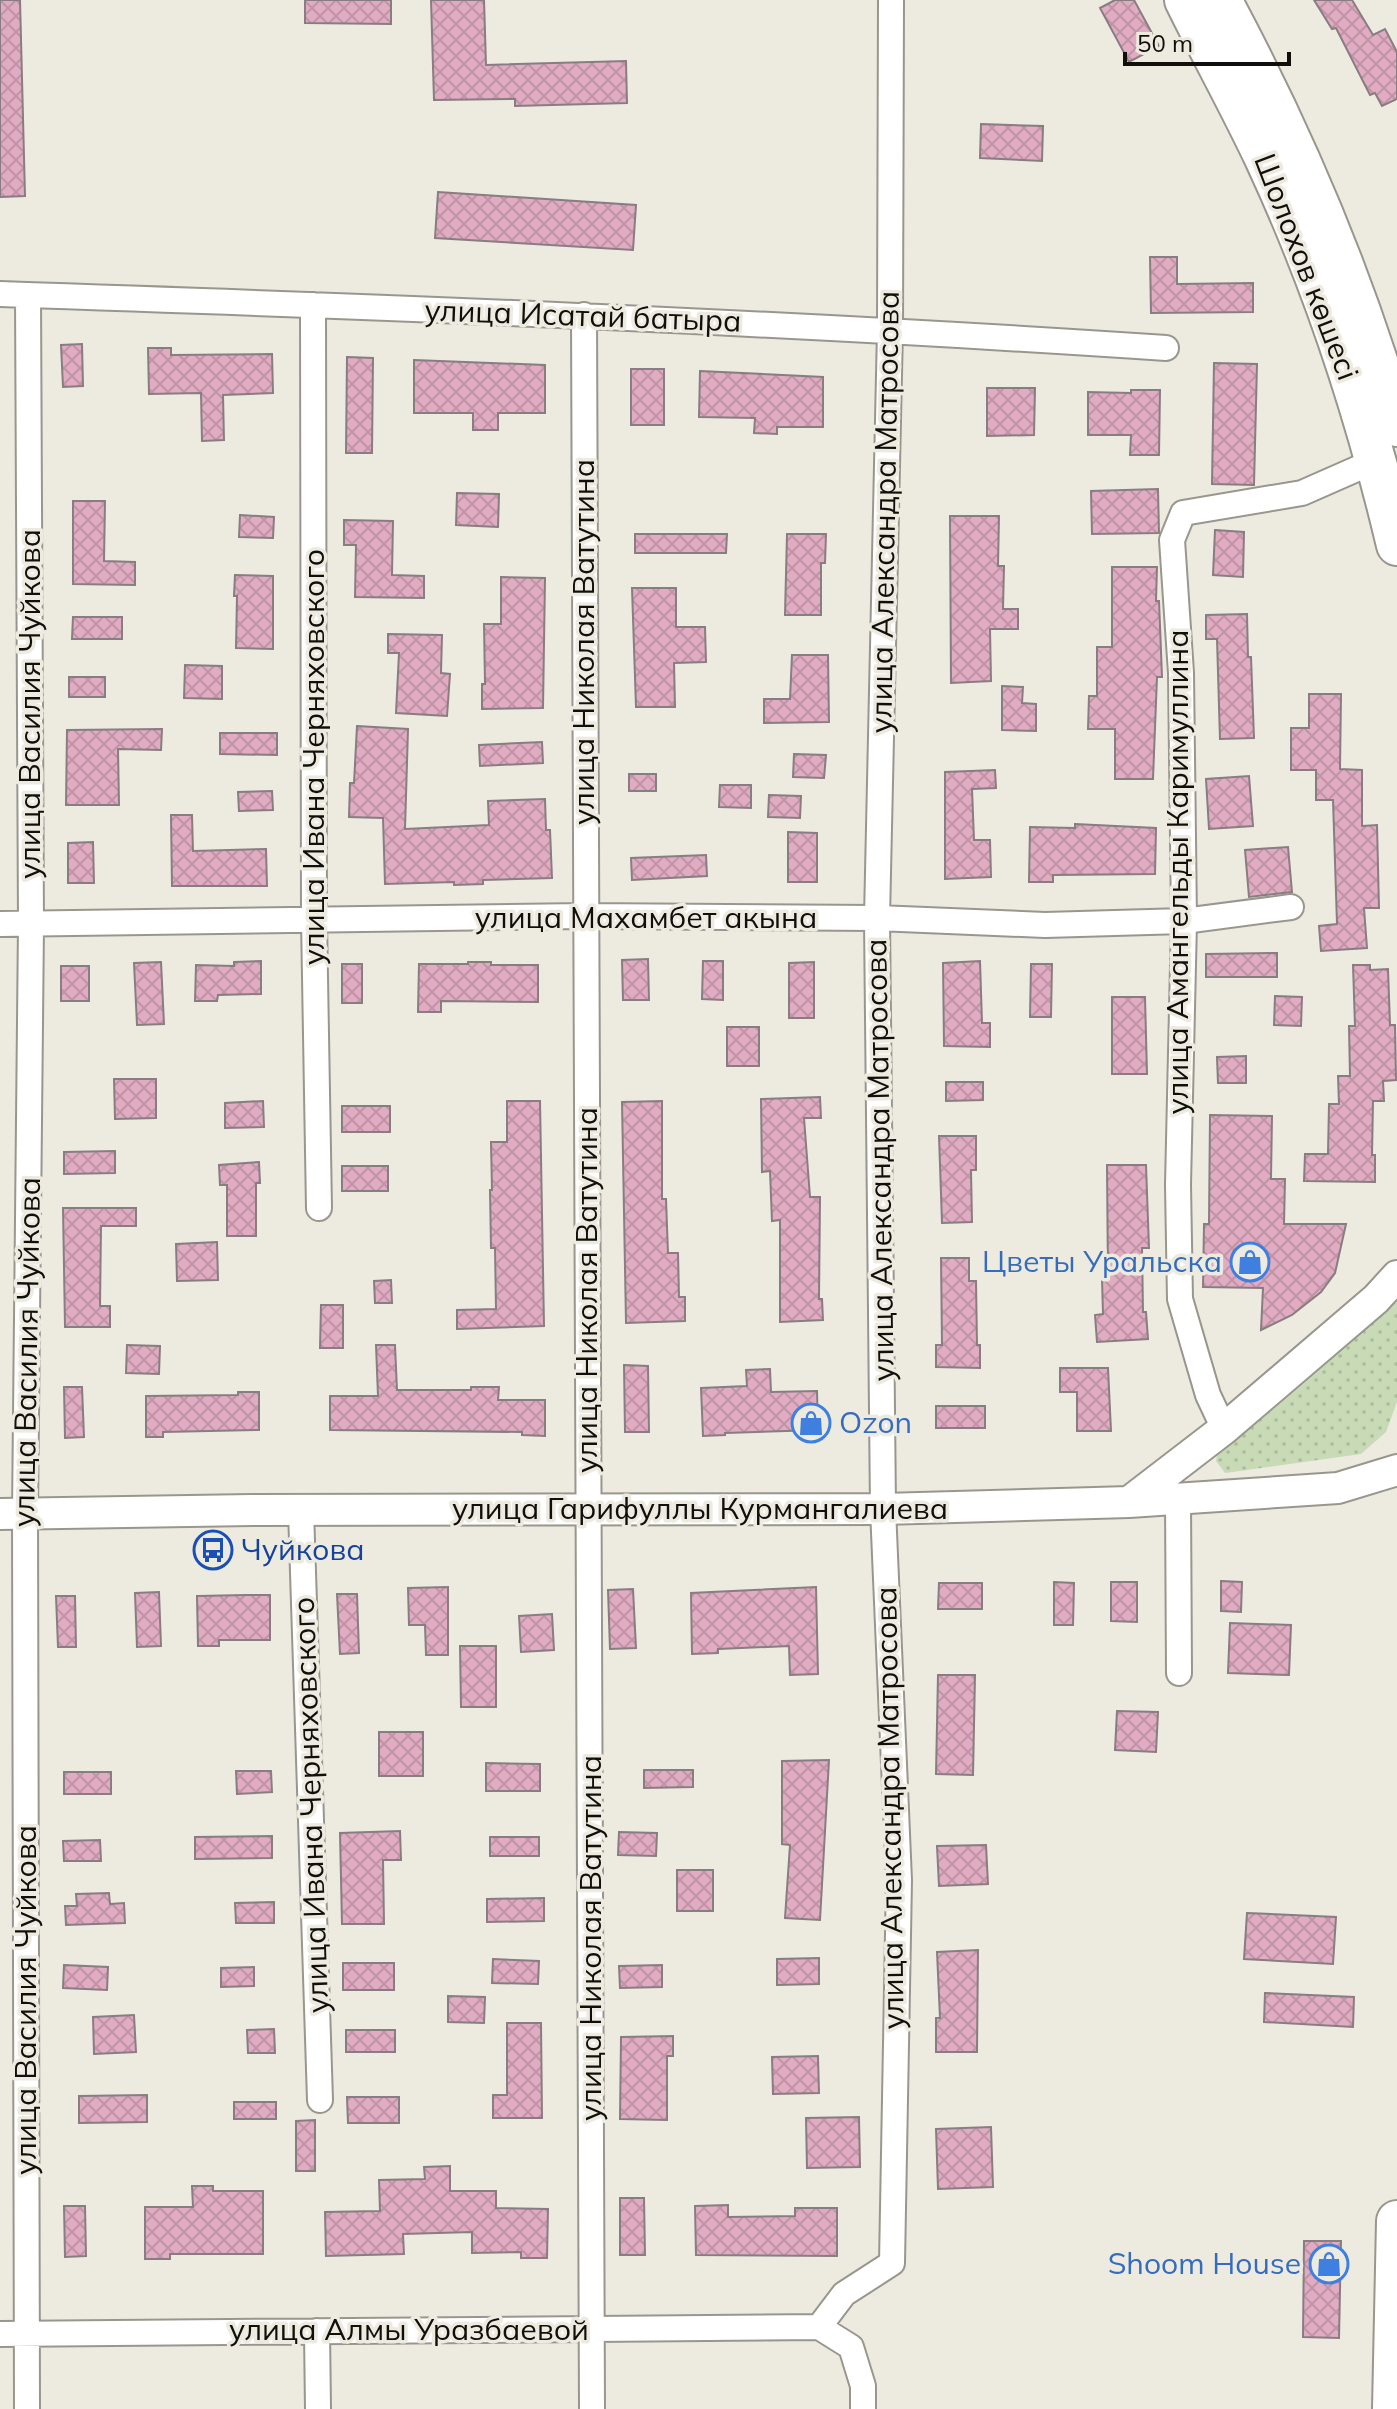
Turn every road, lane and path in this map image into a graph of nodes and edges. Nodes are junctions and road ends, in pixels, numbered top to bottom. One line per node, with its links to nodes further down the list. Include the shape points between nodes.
1 (891, 0): 8 (street, улица Александра Матросова)
2 (1185, 0): 11 (highway, Шолохов көшесі, via 1266,159 1332,323)
3 (1221, 0): 10 (highway, Шолохов көшесі, via 1259,71 1349,274)
4 (0, 294): 5 (street, улица Исатай батыра)
5 (28, 295): 6 (street, улица Исатай батыра); 19 (street, улица Василия Чуйкова)
6 (313, 305): 7 (street, улица Исатай батыра); 16 (street, улица Ивана Черняховского)
7 (584, 315): 8 (street, улица Исатай батыра); 14 (street, улица Николая Ватутина)
8 (890, 330): 9 (street, улица Исатай батыра); 15 (street, улица Александра Матросова)
9 (1166, 348)
10 (1397, 426)
11 (1377, 460): 12 (highway, Шолохов көшесі); 17 (street, улица Амангельды Каримуллина, via 1302,493 1183,513 1172,540 1181,673)
12 (1397, 545)
13 (1291, 907): 17 (street, улица Махамбет акына)
14 (584, 916): 15 (street, улица Махамбет акына); 16 (street, улица Махамбет акына); 28 (street, улица Николая Ватутина)
15 (877, 918): 17 (street, улица Махамбет акына, via 1045,925); 26 (street, улица Александра Матросова)
16 (314, 919): 19 (street, улица Махамбет акына); 20 (street, улица Ивана Черняховского)
17 (1184, 921): 22 (street, улица Амангельды Каримуллина, via 1180,1299 1208,1395)
18 (0, 924): 19 (street, улица Махамбет акына)
19 (31, 924): 29 (street, улица Василия Чуйкова)
20 (319, 1208)
21 (1397, 1276): 22 (street)
22 (1224, 1429): 25 (street)
23 (1397, 1470): 24 (street, улица Гарифуллы Курмангалиева, via 1338,1488)
24 (1178, 1500): 25 (street, улица Гарифуллы Курмангалиева); 30 (street)
25 (1129, 1502): 26 (street, улица Гарифуллы Курмангалиева)
26 (883, 1509): 28 (street, улица Гарифуллы Курмангалиева); 33 (street, улица Александра Матросова, via 899,1880 892,2263 844,2294)
27 (301, 1510): 28 (street, улица Гарифуллы Курмангалиева); 29 (street, улица Гарифуллы Курмангалиева); 31 (street, улица Ивана Черняховского)
28 (589, 1511): 34 (street, улица Николая Ватутина)
29 (13, 1514): 37 (street, улица Василия Чуйкова)
30 (1179, 1673)
31 (320, 2100)
32 (1397, 2221): 42 (highway)
33 (819, 2327): 34 (street, улица Алмы Уразбаевой); 41 (street, via 851,2347 863,2386)
34 (592, 2329): 35 (street, улица Алмы Уразбаевой); 40 (street, улица Николая Ватутина)
35 (317, 2331): 37 (street, улица Алмы Уразбаевой); 39 (street)
36 (0, 2334): 37 (street, улица Алмы Уразбаевой)
37 (27, 2334): 38 (street, улица Василия Чуйкова)
38 (27, 2409)
39 (318, 2409)
40 (592, 2409)
41 (863, 2409)
42 (1393, 2409)

